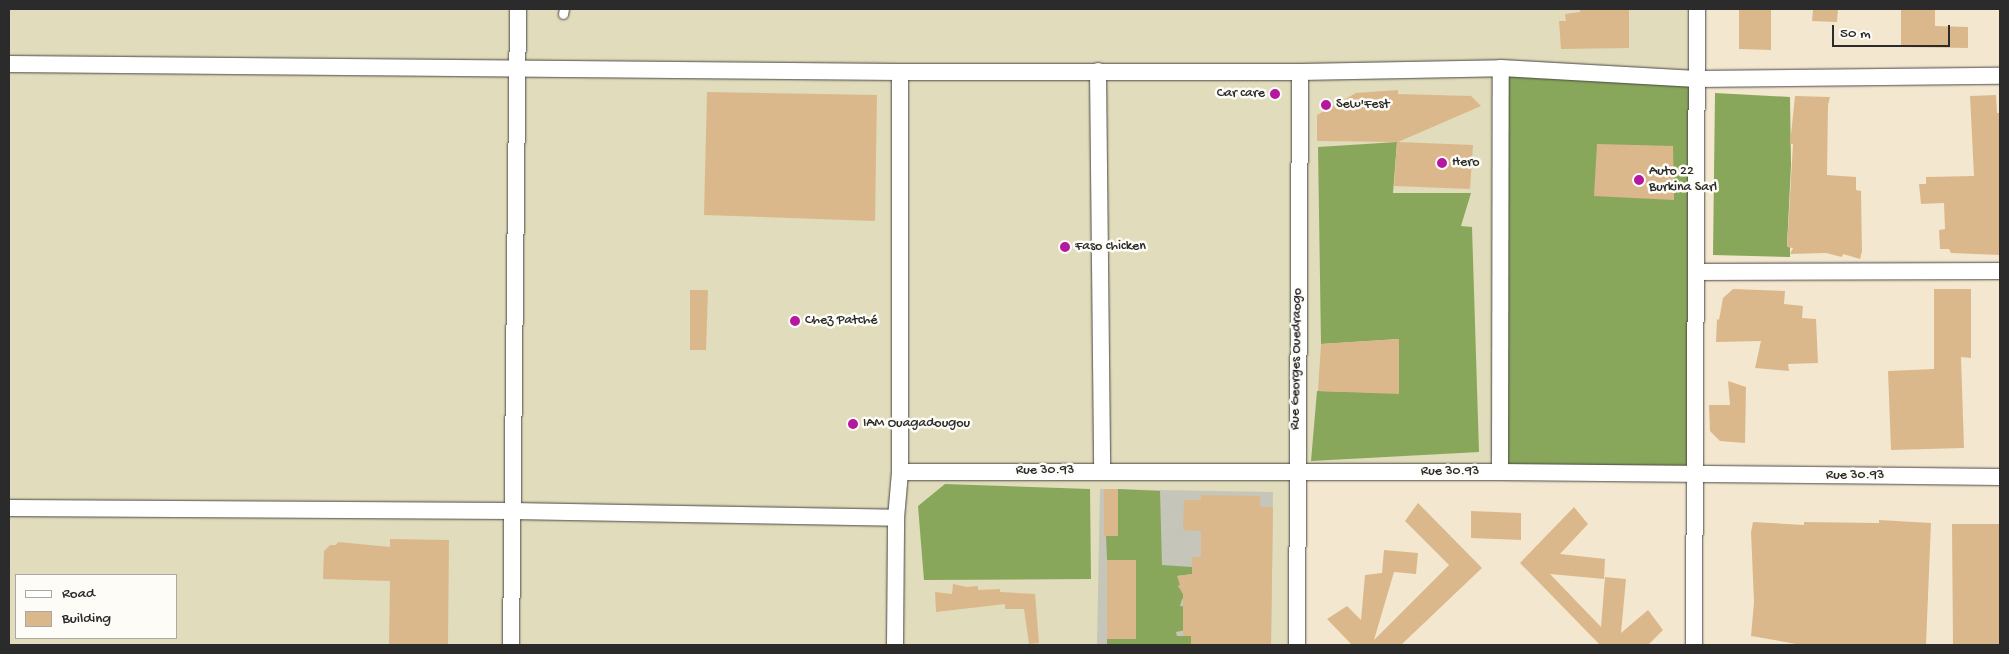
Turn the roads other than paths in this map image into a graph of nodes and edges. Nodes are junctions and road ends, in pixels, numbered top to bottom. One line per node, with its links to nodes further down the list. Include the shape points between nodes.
1 (518, 9): 5 (street)
2 (1697, 9): 10 (street)
3 (9, 64): 5 (street)
4 (1501, 68): 8 (street); 10 (street); 15 (street)
5 (518, 69): 7 (street); 20 (street)
6 (1098, 71): 7 (street); 8 (street); 13 (street)
7 (900, 72): 14 (street)
8 (1300, 72): 16 (street, Rue Georges Ouedraogo)
9 (2000, 76): 10 (street)
10 (1697, 79): 12 (street)
11 (2000, 271): 12 (street)
12 (1696, 272): 17 (street)
13 (1102, 470): 14 (street, Rue 30.93); 16 (street, Rue 30.93)
14 (900, 472): 21 (street)
15 (1500, 472): 16 (street, Rue 30.93); 17 (street, Rue 30.93)
16 (1296, 473): 24 (street, Rue Georges Ouedraogo)
17 (1695, 474): 18 (street, Rue 30.93); 25 (street)
18 (2000, 477)
19 (9, 508): 20 (street)
20 (512, 511): 21 (street); 22 (street)
21 (896, 518): 23 (street)
22 (511, 645)
23 (896, 645)
24 (1296, 645)
25 (1694, 645)

